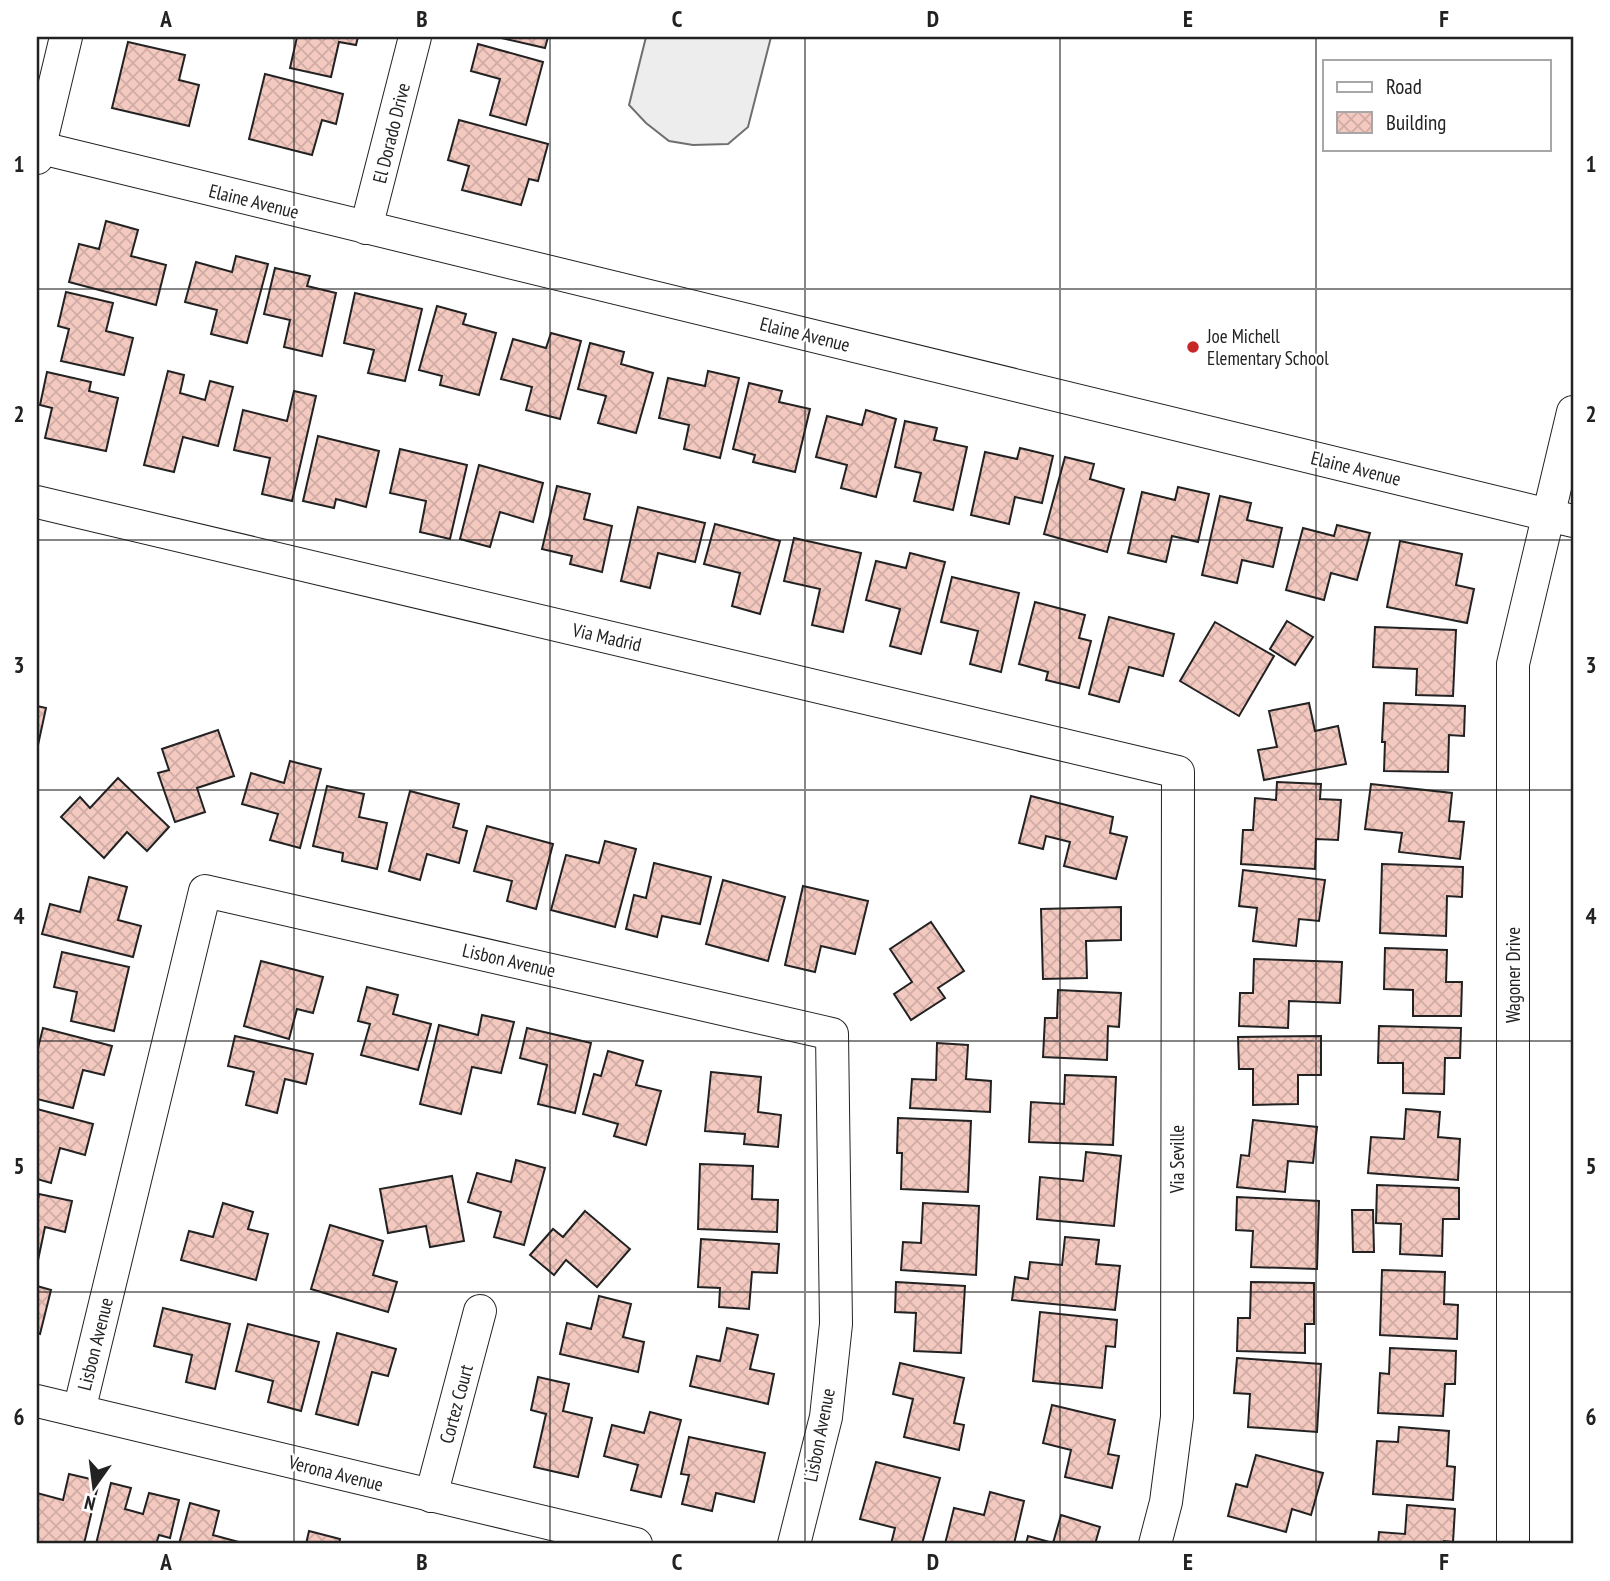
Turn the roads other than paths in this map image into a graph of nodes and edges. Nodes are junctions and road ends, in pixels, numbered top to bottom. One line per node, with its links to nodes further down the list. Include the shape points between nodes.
1 (66, 37): 3 (street)
2 (415, 37): 4 (street, El Dorado Drive)
3 (38, 151): 4 (street, Elaine Avenue)
4 (366, 229): 7 (street, Elaine Avenue)
5 (1573, 412): 7 (street, Wagoner Drive)
6 (37, 502): 8 (street, Via Madrid)
7 (1561, 517): 16 (street, Wagoner Drive, via 1513,664)
8 (1178, 772): 15 (street, Via Seville, via 1177,1417 1166,1502)
9 (480, 1311): 12 (street, Cortez Court)
10 (37, 1401): 11 (street, Verona Avenue)
11 (79, 1411): 12 (street, Verona Avenue); 14 (street, Lisbon Avenue, via 205,891 832,1034 836,1324 826,1417)
12 (431, 1496): 13 (street, Verona Avenue)
13 (636, 1544)
14 (794, 1544)
15 (1155, 1544)
16 (1513, 1544)

